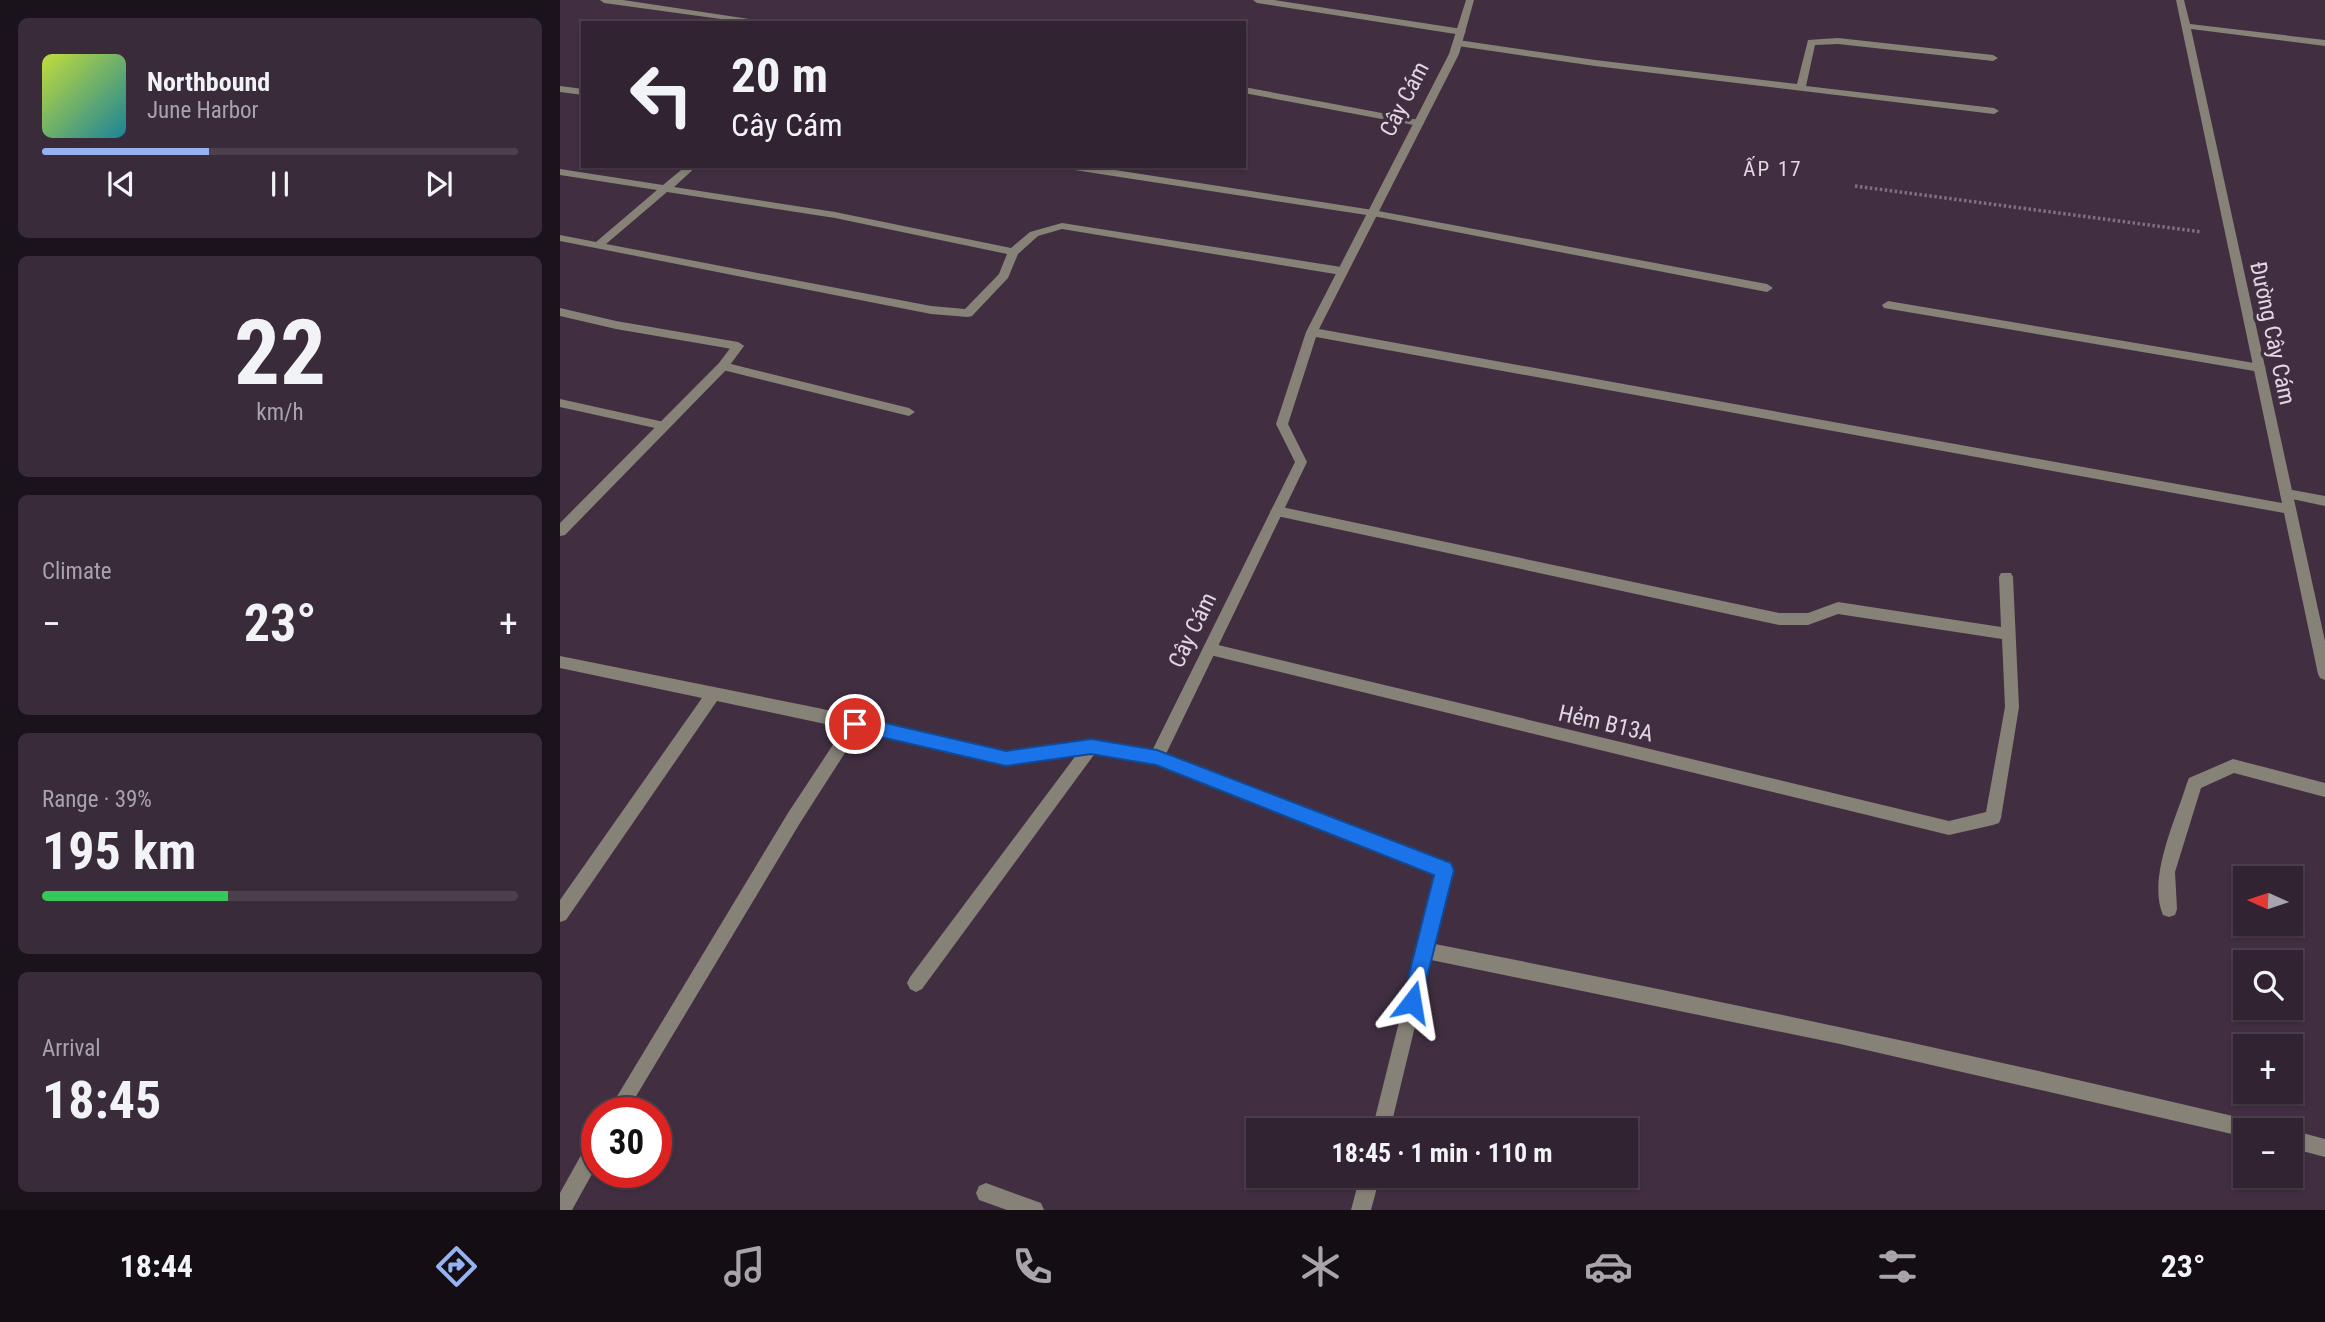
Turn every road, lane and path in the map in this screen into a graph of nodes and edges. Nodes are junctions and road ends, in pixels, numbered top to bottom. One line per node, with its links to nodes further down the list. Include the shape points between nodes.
1 (604, 0): 5 (street)
2 (1257, 0): 7 (street)
3 (1470, 0): 7 (street, Cây Cám)
4 (2180, 0): 6 (street, Đường Cây Cám)
5 (756, 21)
6 (2186, 26): 8 (street); 22 (street, Đường Cây Cám)
7 (1460, 37): 10 (street, via 1595,63); 15 (street, Cây Cám)
8 (2325, 43)
9 (1993, 58): 10 (street, via 1811,42)
10 (1801, 86): 14 (street)
11 (560, 89): 13 (street)
12 (1246, 90): 15 (street)
13 (581, 92)
14 (1994, 111)
15 (1419, 123): 21 (street, Cây Cám)
16 (690, 168): 20 (street)
17 (1081, 168): 21 (street)
18 (560, 172): 20 (street)
19 (1855, 186): 22 (path)
20 (668, 188): 24 (street); 25 (street, via 835,215)
21 (1373, 214): 26 (street, Cây Cám); 27 (street)
22 (2231, 237): 32 (street, Đường Cây Cám)
23 (560, 238): 24 (street)
24 (598, 245): 25 (street, via 932,310 968,313 1004,275)
25 (1013, 252): 26 (street, via 1034,234 1062,226)
26 (1341, 271): 30 (street, Cây Cám)
27 (1767, 288)
28 (1888, 304): 32 (street)
29 (560, 312): 31 (street, via 738,346)
30 (1312, 332): 38 (street); 39 (street, Cây Cám, via 1282,424 1301,462)
31 (723, 366): 34 (street); 35 (street)
32 (2260, 368): 36 (street, Đường Cây Cám)
33 (560, 403): 35 (street)
34 (909, 412)
35 (664, 426): 40 (street)
36 (2287, 494): 37 (street); 38 (street, Đường Cây Cám)
37 (2325, 501)
38 (2289, 509): 45 (street, Đường Cây Cám)
39 (1277, 511): 42 (street, via 1779,619 1808,619 1838,608); 43 (street, Cây Cám)
40 (560, 531)
41 (2006, 578): 42 (street)
42 (2009, 634): 43 (street, Hẻm B13A, via 2012,707 1993,818 1949,828)
43 (1210, 649): 49 (street, Cây Cám)
44 (560, 662): 46 (street)
45 (2325, 674)
46 (715, 694): 47 (street); 52 (street)
47 (855, 724): 48 (street, via 1006,758); 55 (street)
48 (1091, 747): 49 (street); 54 (street)
49 (1157, 757): 53 (street, via 1445,870)
50 (2325, 790): 51 (street, via 2233,766 2195,783 2167,872)
51 (2169, 909)
52 (560, 914)
53 (1425, 950): 56 (street); 57 (street, via 1740,1013)
54 (916, 983)
55 (626, 1097)
56 (1384, 1118)
57 (2233, 1125)
58 (2303, 1142): 59 (street)
59 (2325, 1148)
60 (581, 1174): 63 (street)
61 (1367, 1188): 65 (street)
62 (986, 1193): 64 (street)
63 (561, 1210)
64 (1034, 1210)
65 (1361, 1210)

